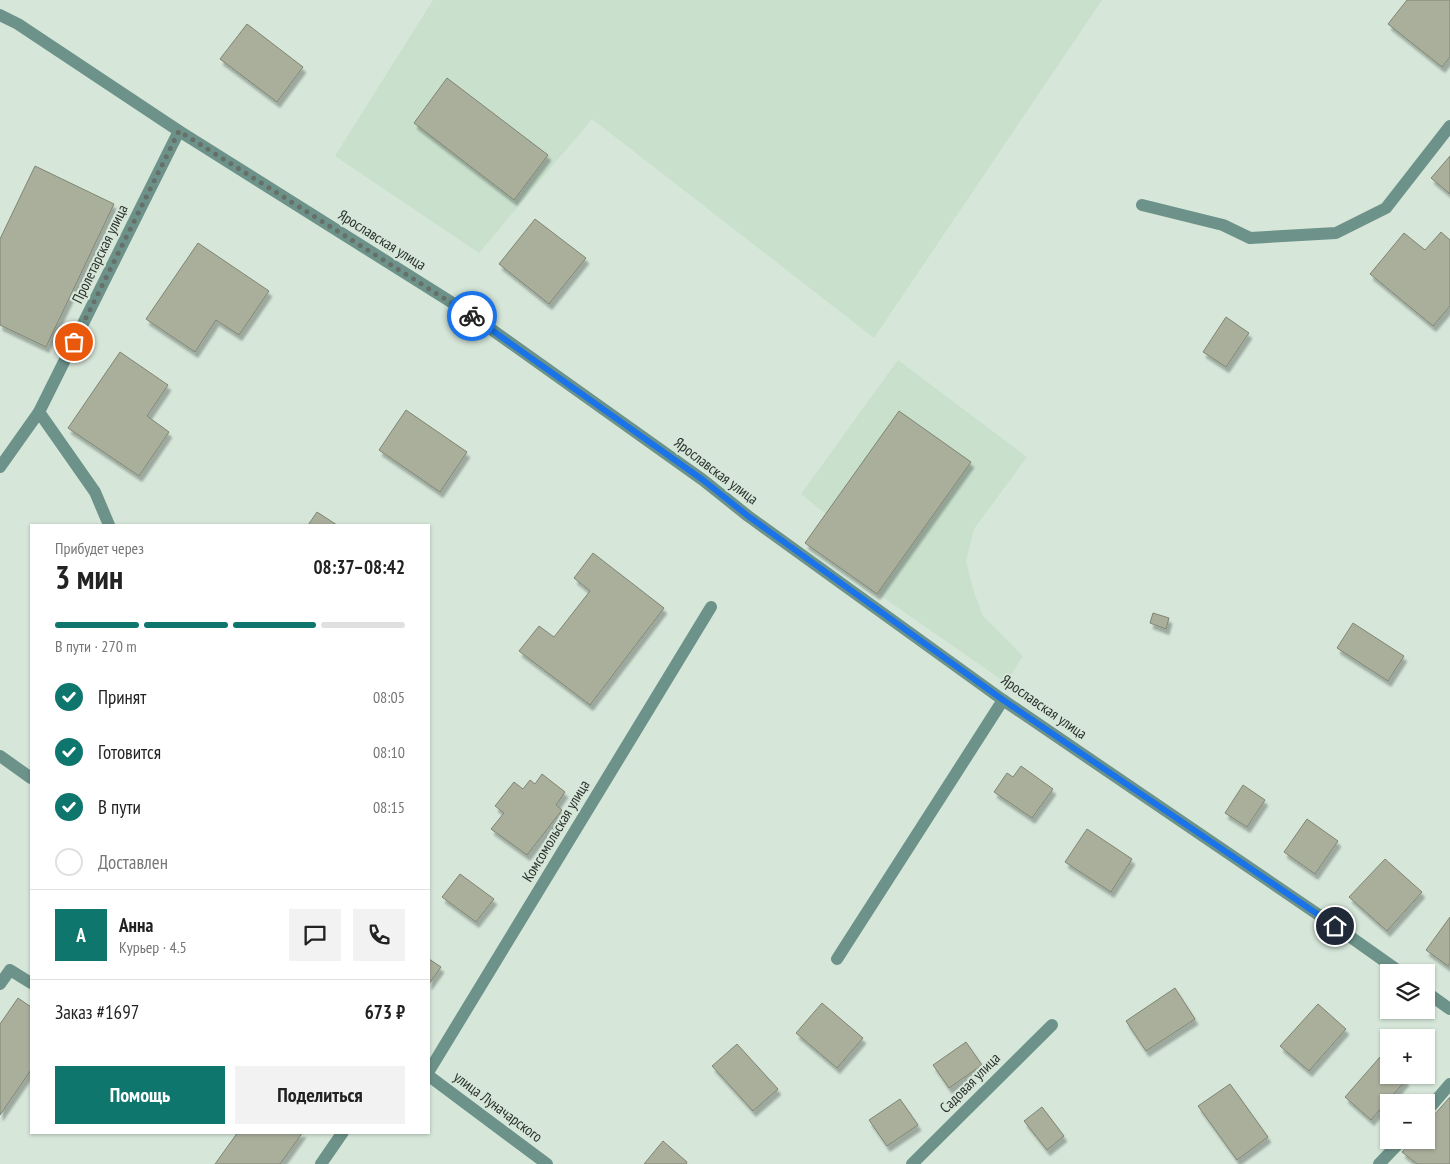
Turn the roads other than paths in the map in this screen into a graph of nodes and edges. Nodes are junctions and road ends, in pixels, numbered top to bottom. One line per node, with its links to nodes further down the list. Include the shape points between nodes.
1 (0, 15): 3 (street, Ярославская улица)
2 (1450, 126): 4 (street, via 1386,208 1336,233 1250,238 1223,225)
3 (179, 131): 5 (street, Пролетарская улица); 9 (street, Ярославская улица, via 467,312)
4 (1142, 205)
5 (39, 412): 6 (street, Пролетарская улица); 7 (street, via 95,492)
6 (0, 466)
7 (109, 524)
8 (711, 607): 19 (street, Комсомольская улица)
9 (1003, 700): 12 (street); 13 (street, Ярославская улица)
10 (0, 756): 11 (street)
11 (30, 777)
12 (837, 959)
13 (1389, 964)
14 (30, 982): 15 (street, via 10,970)
15 (0, 984)
16 (1435, 998): 17 (street)
17 (1450, 1009)
18 (1052, 1025): 27 (street, Садовая улица)
19 (430, 1069)
20 (430, 1077): 26 (street, улица Луначарского)
21 (1450, 1084): 22 (street)
22 (1435, 1102)
23 (342, 1134): 25 (street)
24 (1393, 1149): 28 (street)
25 (321, 1164)
26 (547, 1164)
27 (912, 1164)
28 (1379, 1164)

